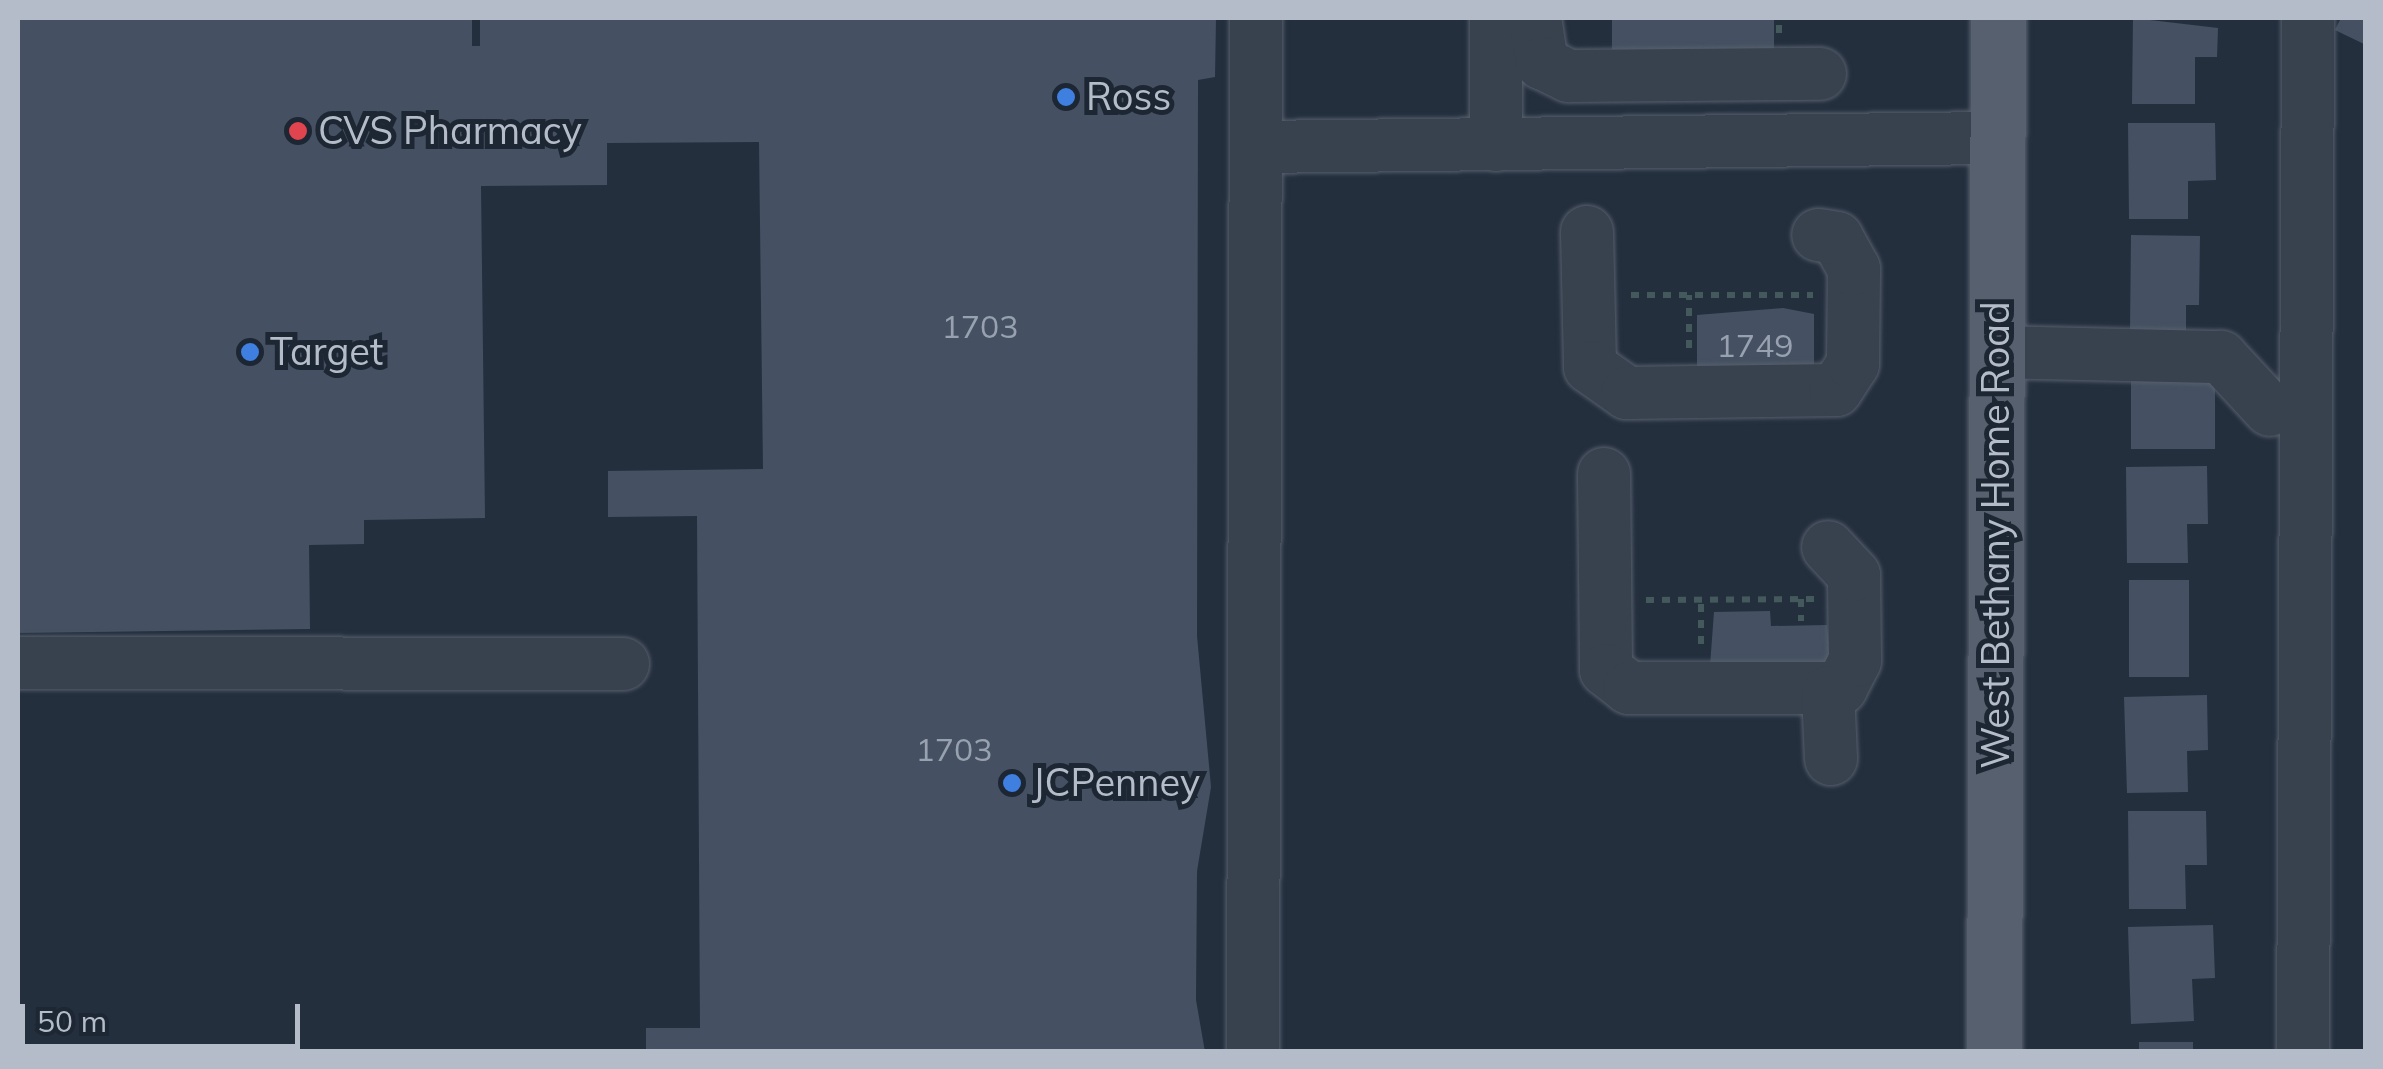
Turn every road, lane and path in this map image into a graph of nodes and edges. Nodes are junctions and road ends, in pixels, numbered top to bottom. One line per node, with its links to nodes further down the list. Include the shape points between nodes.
1 (1256, 18): 9 (lane)
2 (1496, 18): 8 (lane)
3 (1536, 18): 6 (lane, via 1542,63 1569,76)
4 (1998, 18): 7 (main road, West Bethany Home Road)
5 (2308, 18): 30 (lane)
6 (1820, 74)
7 (1997, 138): 8 (lane); 16 (main road, West Bethany Home Road)
8 (1496, 145): 9 (lane)
9 (1256, 147): 28 (lane)
10 (1587, 232): 12 (lane)
11 (1818, 235): 14 (lane, via 1850,252)
12 (1590, 294): 13 (path); 14 (lane, via 1590,367 1607,386 1688,394 1836,390 1853,364)
13 (1768, 295): 14 (path); 15 (path)
14 (1854, 296)
15 (1768, 308)
16 (1997, 352): 17 (lane, via 2222,357); 29 (main road, West Bethany Home Road)
17 (2270, 410)
18 (1604, 474): 22 (lane)
19 (1828, 547): 21 (lane, via 1845,556)
20 (1801, 599): 21 (path); 22 (path); 23 (path)
21 (1854, 599): 26 (lane, via 1851,674)
22 (1607, 600): 26 (lane, via 1606,670 1629,688)
23 (1801, 620)
24 (18, 663): 25 (lane)
25 (622, 664)
26 (1828, 692): 27 (lane)
27 (1831, 759)
28 (1253, 1052)
29 (1994, 1052)
30 (2303, 1052)

